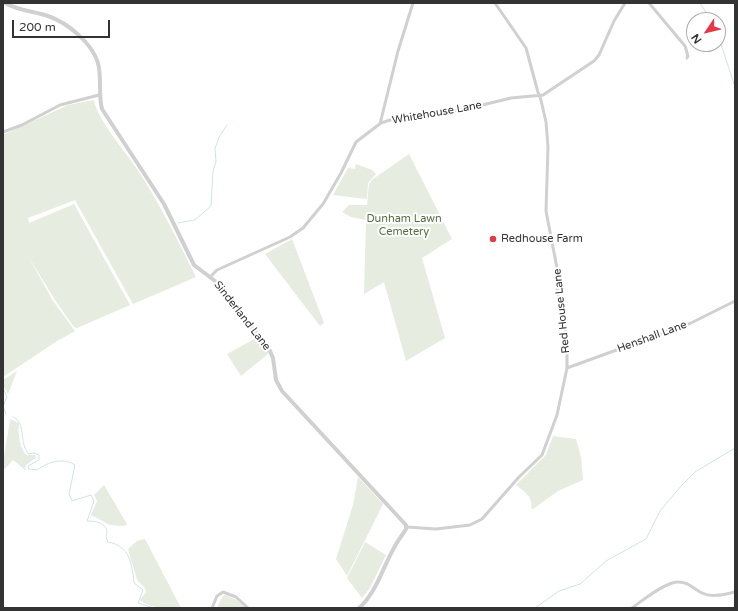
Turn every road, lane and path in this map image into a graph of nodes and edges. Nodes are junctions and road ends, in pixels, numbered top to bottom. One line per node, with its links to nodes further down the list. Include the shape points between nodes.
1 (5, 3): 7 (street, Sinderland Lane, via 20,10 52,18 67,26 87,44 98,64)
2 (413, 3): 9 (street, via 398,50)
3 (495, 3): 8 (street, Red House Lane, via 526,48)
4 (625, 3): 8 (street, via 594,61 548,94)
5 (649, 3): 6 (street, via 685,46)
6 (687, 58)
7 (99, 95): 10 (street, via 68,103); 11 (street, Sinderland Lane, via 102,109 164,204 192,262 198,270)
8 (539, 96): 9 (street, Whitehouse Lane, via 511,98 466,109 390,120); 13 (street, Red House Lane, via 546,122 548,147 546,211 565,324)
9 (380, 124): 11 (street, Whitehouse Lane, via 356,142 324,204 302,228 290,237 217,270)
10 (3, 132)
11 (210, 277): 14 (street, Sinderland Lane, via 225,290 270,351 276,380 282,391)
12 (735, 301): 13 (street, Henshall Lane, via 691,323)
13 (568, 368): 14 (street, Red House Lane, via 557,415 542,455 519,477 486,516 476,523 465,526 424,529)
14 (407, 527): 18 (street, via 393,548 365,603)
15 (735, 592): 19 (street, via 712,596 703,594 683,582 676,582)
16 (212, 608): 17 (street, via 217,596 223,592 236,597)
17 (248, 608)
18 (359, 608)
19 (632, 608)

